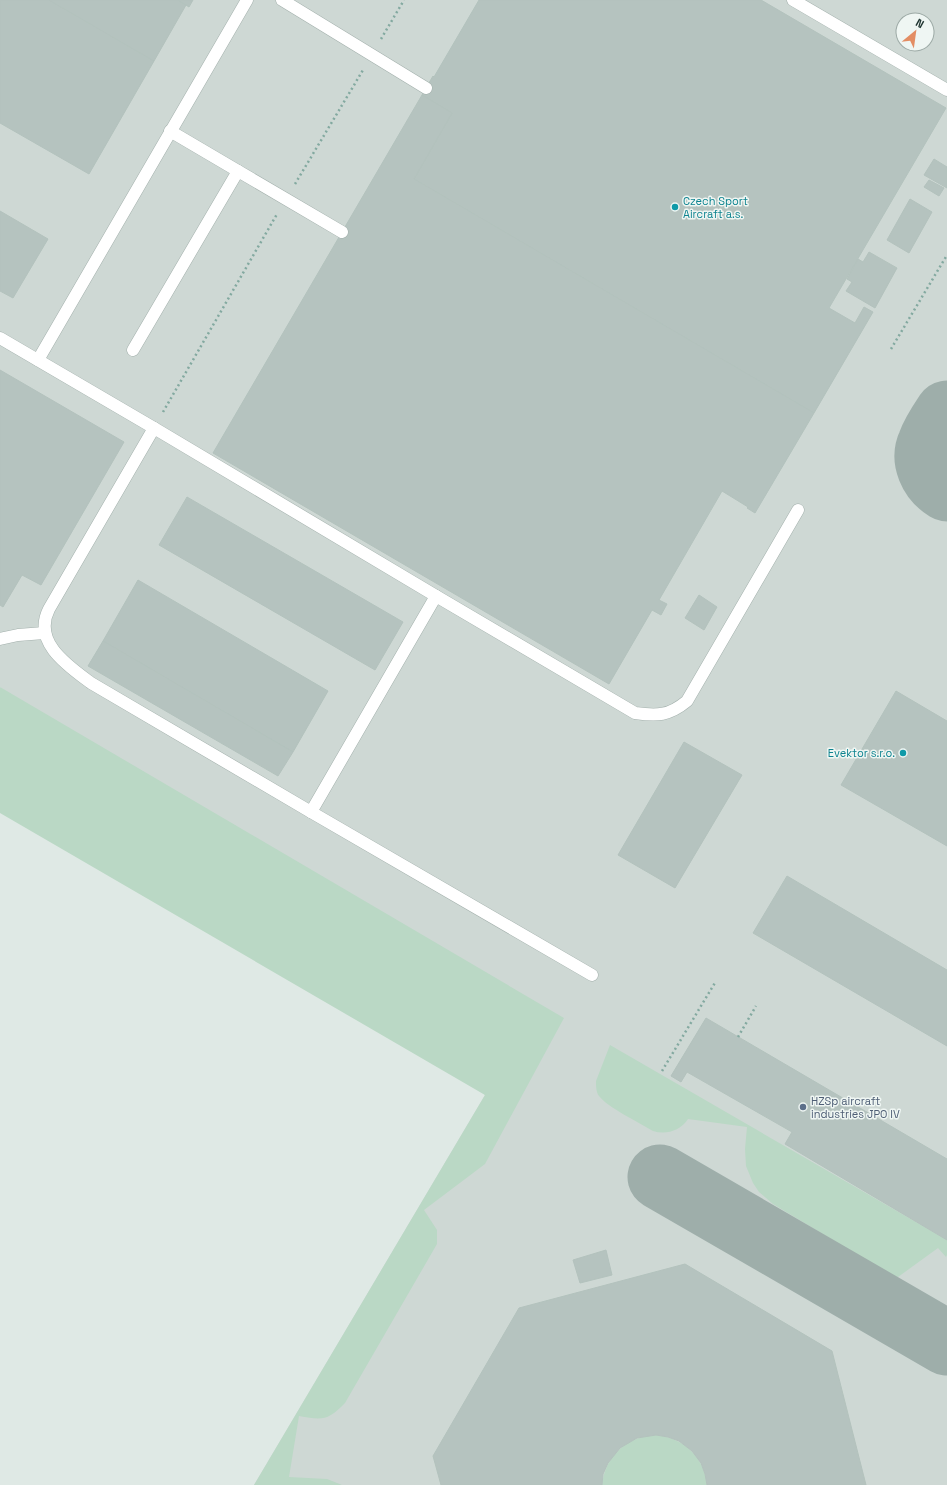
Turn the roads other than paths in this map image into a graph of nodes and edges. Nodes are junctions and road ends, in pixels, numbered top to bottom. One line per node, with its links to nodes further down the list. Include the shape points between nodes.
1 (247, 0): 6 (lane)
2 (282, 0): 4 (lane)
3 (793, 0): 5 (lane)
4 (426, 88)
5 (947, 90)
6 (170, 131): 7 (lane); 11 (lane)
7 (238, 171): 8 (lane); 10 (lane)
8 (342, 232)
9 (0, 338): 11 (lane)
10 (133, 350)
11 (38, 360): 12 (lane)
12 (154, 428): 14 (lane); 15 (lane, via 49,609 45,617)
13 (798, 510): 14 (lane, via 687,701 677,709 664,714 635,713)
14 (436, 596): 17 (lane)
15 (44, 633): 16 (lane); 17 (lane, via 57,654 91,683)
16 (0, 639)
17 (311, 812): 18 (lane)
18 (592, 975)

